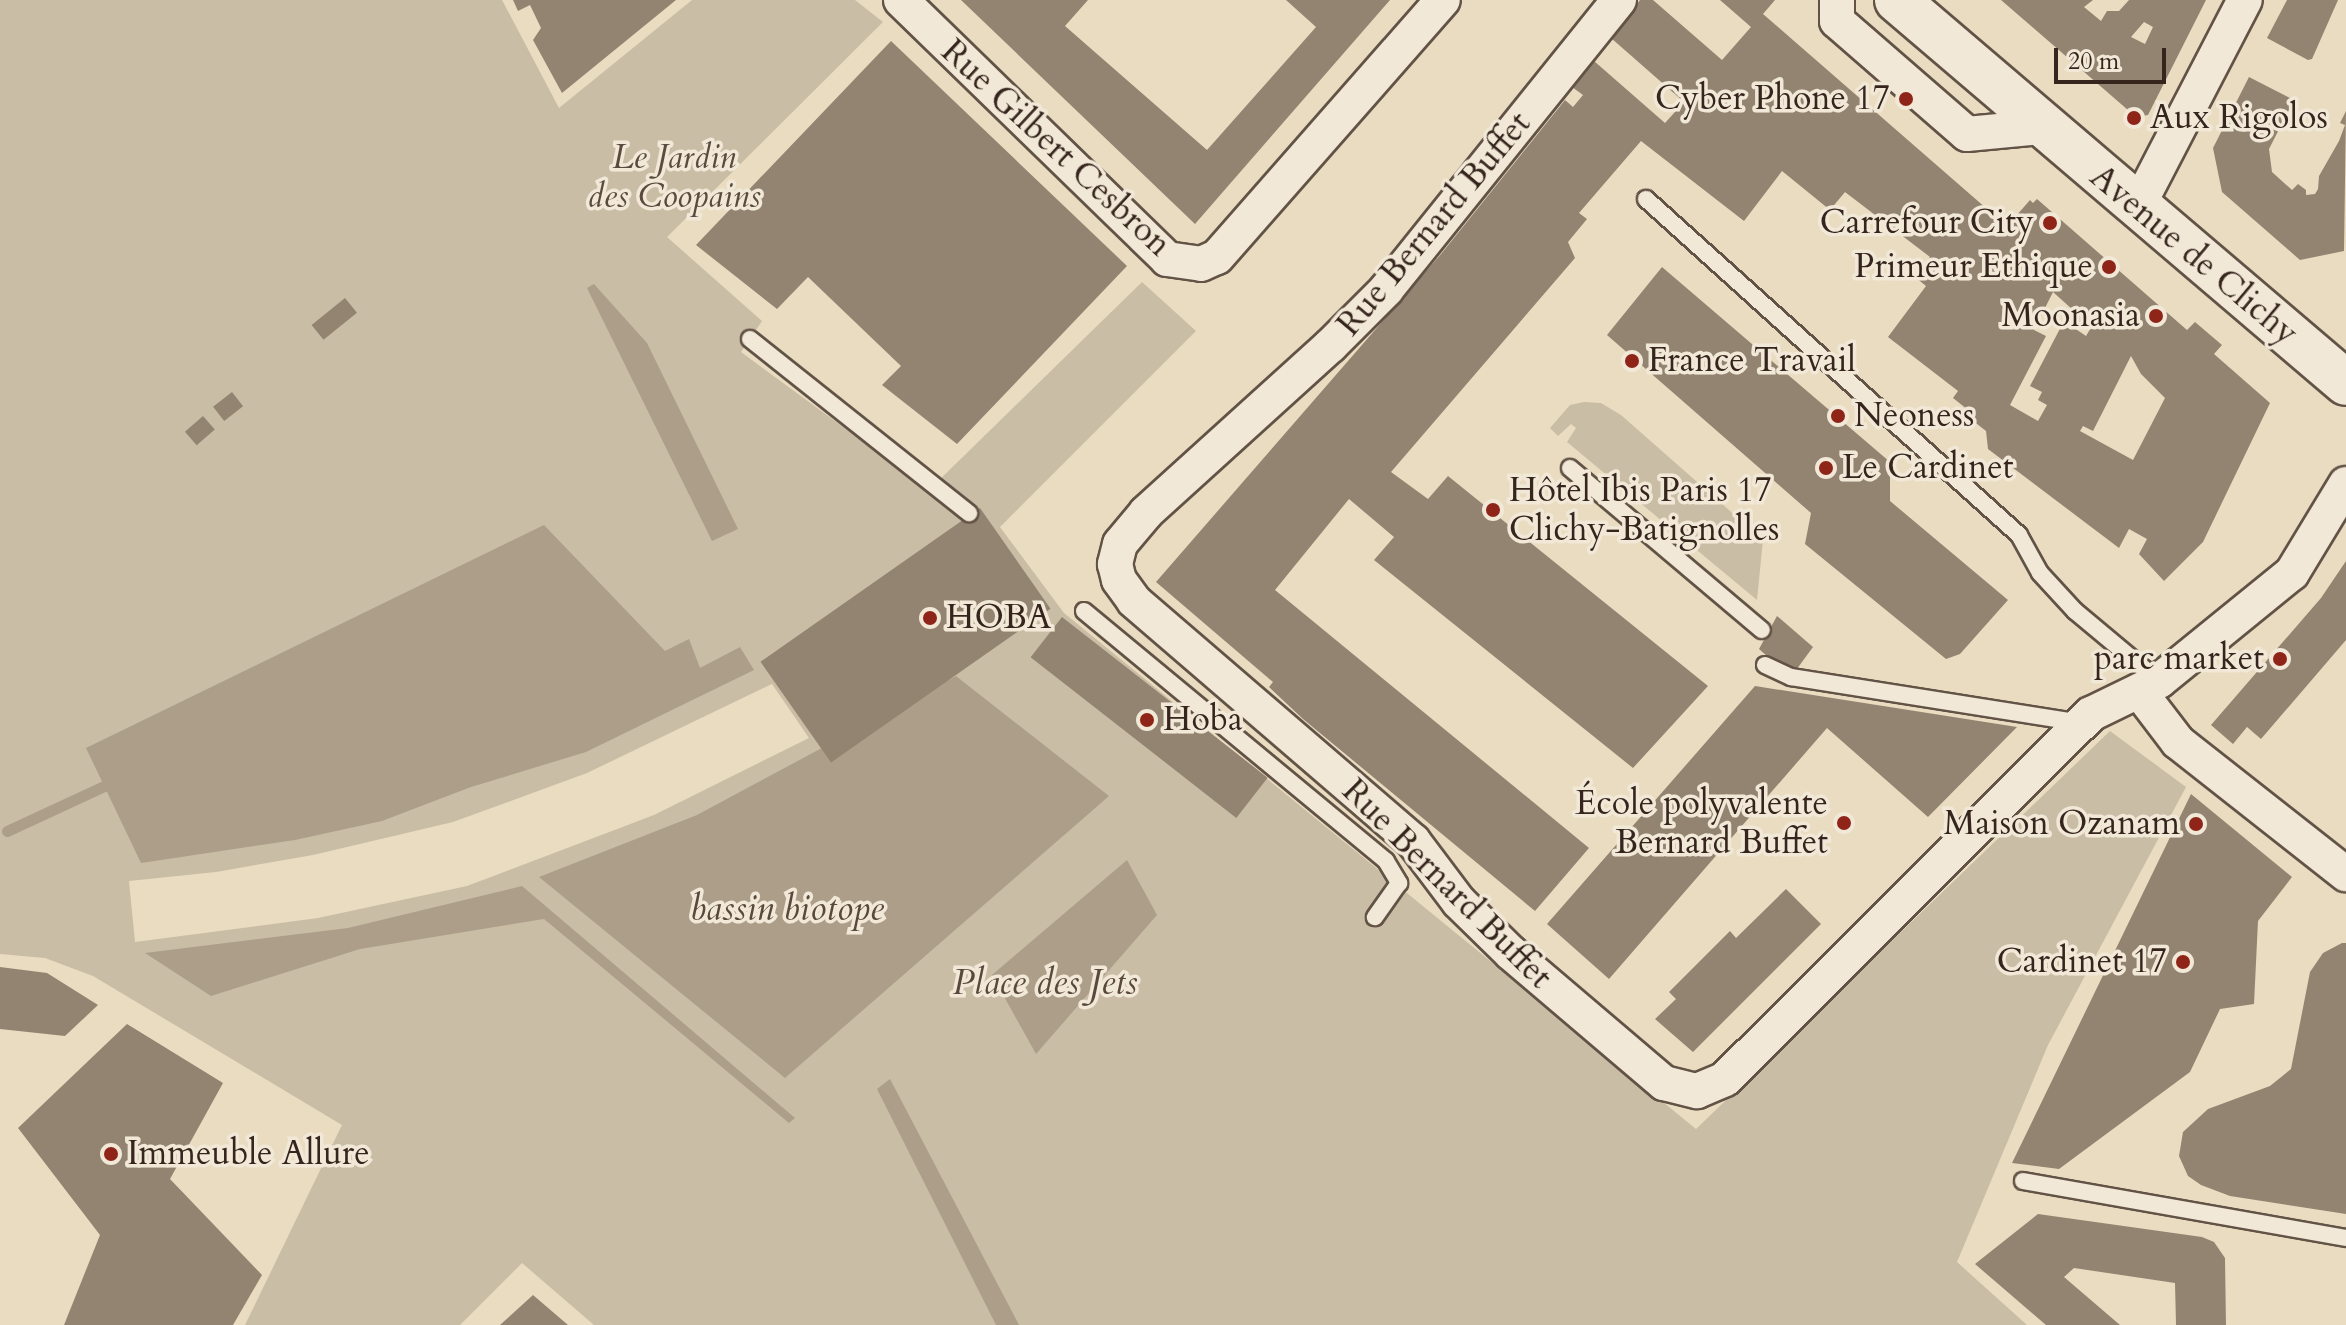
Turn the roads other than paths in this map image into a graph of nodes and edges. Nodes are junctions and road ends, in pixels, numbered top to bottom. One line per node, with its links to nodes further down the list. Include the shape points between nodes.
1 (901, 0): 2 (street, Rue Gilbert Cesbron, via 1167,259 1201,264 1217,257)
2 (1443, 0)
3 (1619, 0): 19 (street, Rue Bernard Buffet, via 1386,290 1134,524 1115,558 1122,585 1134,601 1413,841 1459,902 1511,953 1664,1083 1697,1091 1725,1079)
4 (1837, 0): 7 (street, via 1837,21 1967,134)
5 (2245, 0): 9 (street)
6 (1910, 4): 7 (main road, Avenue de Clichy)
7 (2041, 127): 9 (main road, Avenue de Clichy)
8 (1646, 199): 18 (lane, via 2019,535 2040,573)
9 (2137, 208): 11 (main road, Avenue de Clichy)
10 (750, 339): 14 (lane)
11 (2346, 383)
12 (1570, 468): 16 (lane)
13 (2346, 484): 18 (street, Rue Bernard Buffet, via 2292,573)
14 (969, 513)
15 (1084, 611): 21 (lane, via 1386,861 1399,883)
16 (1762, 630)
17 (1765, 665): 19 (lane, via 1791,677)
18 (2149, 686): 19 (street, Rue Bernard Buffet); 20 (street, via 2178,742)
19 (2082, 723)
20 (2346, 874)
21 (1375, 917)
22 (2023, 1181): 23 (lane)
23 (2346, 1238)

